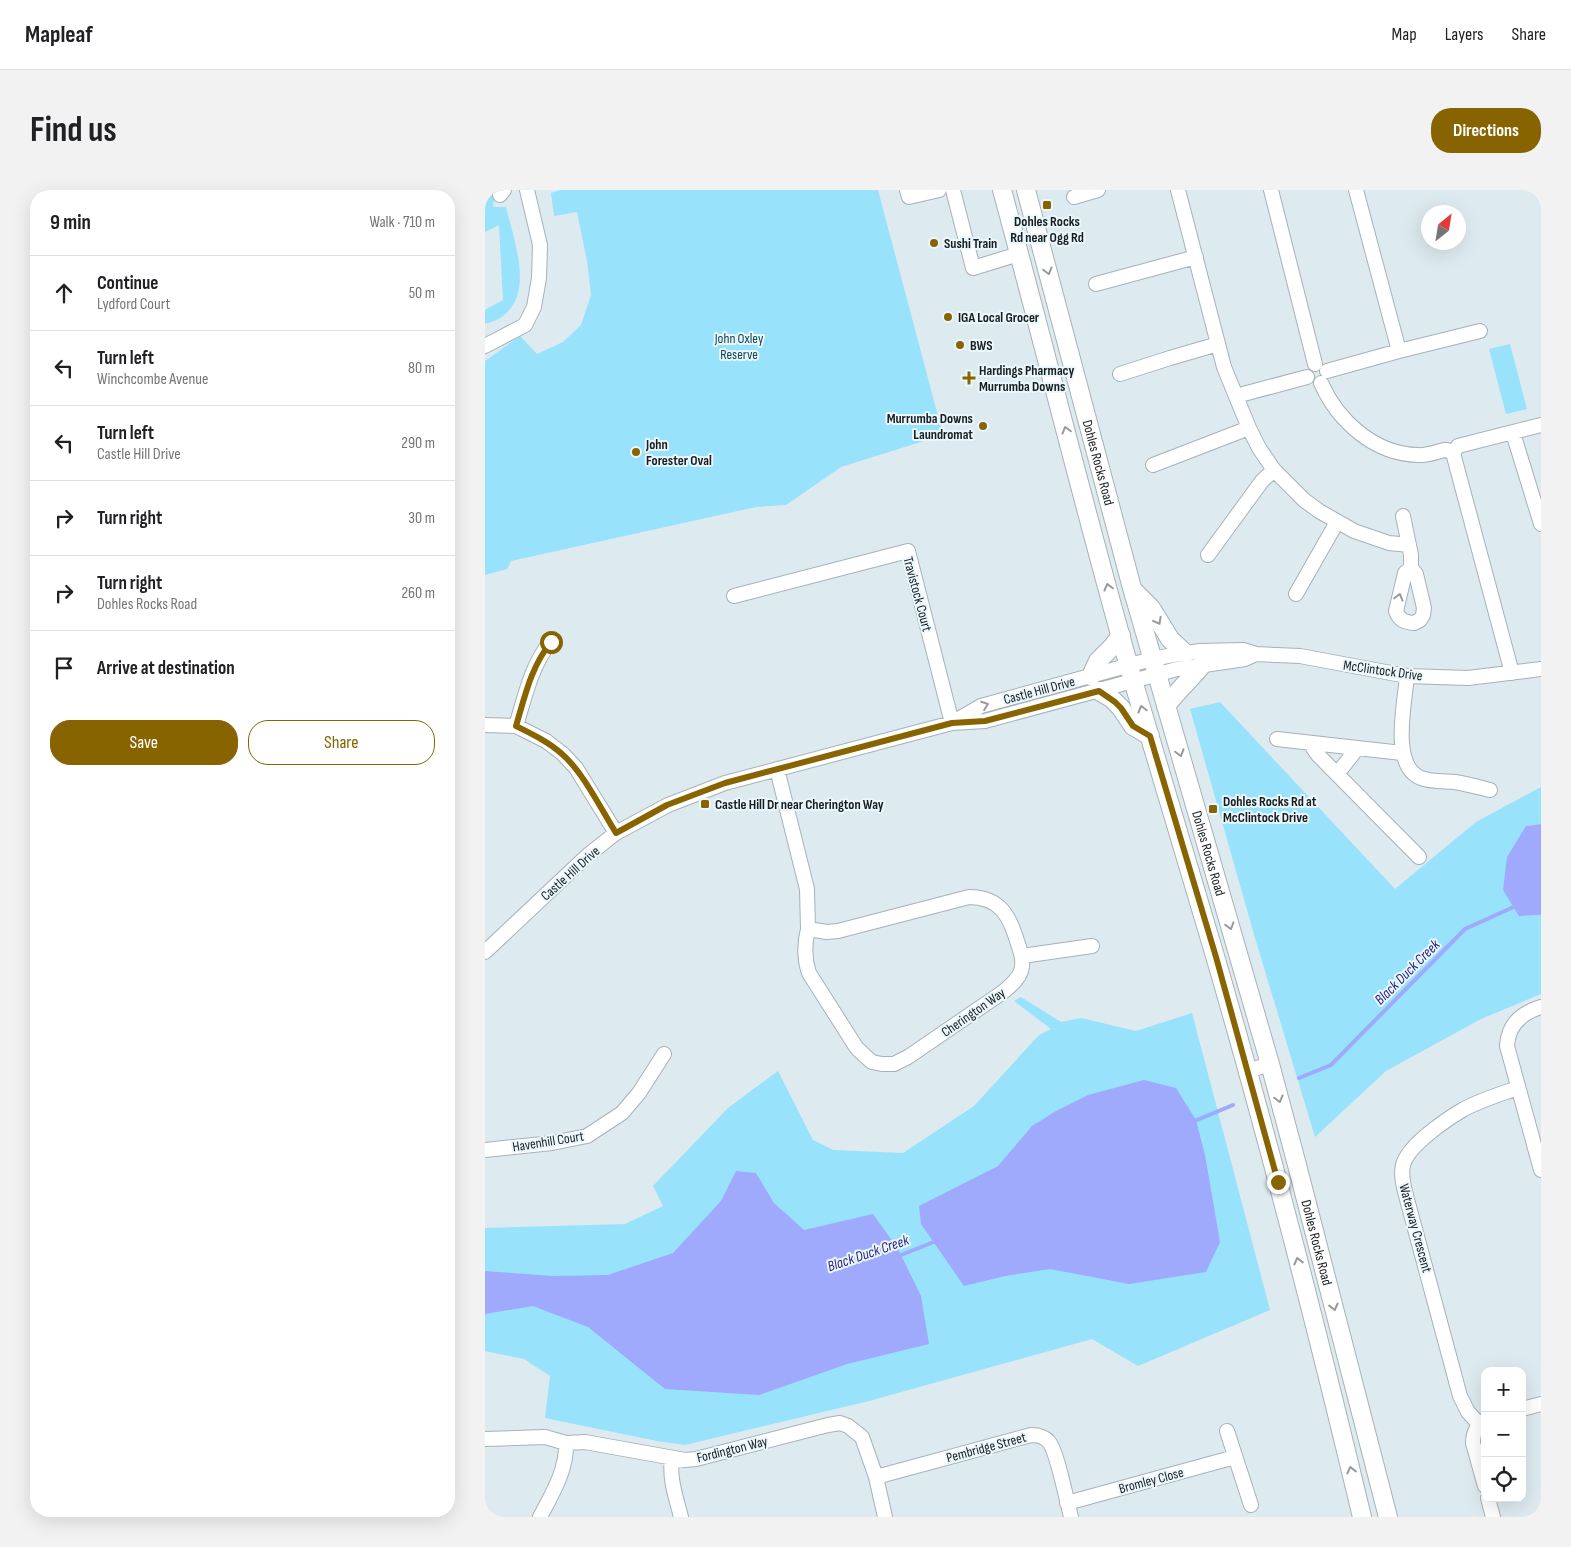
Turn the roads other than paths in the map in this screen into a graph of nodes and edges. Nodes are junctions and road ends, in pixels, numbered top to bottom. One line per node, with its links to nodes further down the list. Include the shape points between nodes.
1 (527, 190): 17 (street, via 540,246 534,307 525,325)
2 (907, 190): 3 (street, via 909,197)
3 (939, 190)
4 (953, 190): 12 (street, via 973,268)
5 (1002, 190): 12 (main road, Dohles Rocks Road)
6 (1026, 190): 36 (main road, Dohles Rocks Road, one-way to 36)
7 (1098, 190): 11 (street)
8 (1178, 190): 13 (street)
9 (1271, 190): 19 (street)
10 (1356, 190): 18 (street)
11 (1074, 197)
12 (1019, 254): 39 (main road, Dohles Rocks Road, one-way to 12)
13 (1196, 257): 14 (street); 16 (street)
14 (1096, 284)
15 (1480, 330): 18 (street)
16 (1218, 344): 20 (street); 23 (street)
17 (485, 346)
18 (1399, 351): 22 (street)
19 (1315, 364): 21 (street, via 1308,368); 22 (street, via 1321,364)
20 (1120, 374)
21 (1307, 377): 22 (street, via 1313,383); 23 (street)
22 (1324, 377): 27 (street, via 1330,402 1344,420 1375,443 1419,456 1444,450)
23 (1236, 396): 25 (street)
24 (1541, 425): 26 (street)
25 (1249, 428): 28 (street); 29 (street)
26 (1513, 433): 27 (street, via 1458,446); 32 (street)
27 (1453, 453): 47 (street)
28 (1153, 465)
29 (1274, 470): 31 (street, via 1304,500); 34 (street, via 1262,481)
30 (1403, 516): 33 (street)
31 (1337, 522): 33 (street, via 1372,538); 37 (street)
32 (1541, 524)
33 (1409, 546): 35 (street)
34 (1208, 555)
35 (1411, 568)
36 (1132, 588): 41 (main road, one-way to 41, via 1151,608 1170,639); 44 (main road, Dohles Rocks Road)
37 (1296, 594)
38 (734, 596): 51 (street, Travistock Court, via 908,551)
39 (1121, 634): 46 (main road, Dohles Rocks Road); 49 (main road, via 1098,661)
40 (551, 642): 53 (street, via 531,675)
41 (1185, 653): 42 (street, McClintock Drive, via 1243,650); 44 (street, McClintock Drive)
42 (1256, 654): 43 (street, McClintock Drive, via 1245,659); 48 (street, McClintock Drive, via 1300,656)
43 (1203, 664): 44 (street, McClintock Drive, via 1177,669); 50 (main road)
44 (1155, 667): 46 (street, McClintock Drive); 50 (main road, Dohles Rocks Road)
45 (1541, 669): 47 (street, McClintock Drive)
46 (1131, 673): 49 (street, Castle Hill Drive); 54 (main road, Dohles Rocks Road, one-way to 46)
47 (1512, 673): 48 (street, McClintock Drive, via 1468,678)
48 (1407, 676): 58 (street)
49 (1095, 683): 51 (street, Castle Hill Drive, via 985,721); 54 (main road, via 1121,708 1133,726)
50 (1166, 706): 70 (main road, Dohles Rocks Road, one-way to 70)
51 (952, 723): 59 (street, Castle Hill Drive)
52 (485, 725): 53 (street)
53 (516, 726): 62 (street, via 563,754 576,768)
54 (1150, 736): 71 (main road, Dohles Rocks Road)
55 (1277, 739): 56 (street)
56 (1313, 743): 57 (street); 60 (street, via 1314,751)
57 (1355, 748): 58 (street); 60 (street)
58 (1403, 753): 61 (street, via 1405,764 1421,778)
59 (777, 769): 62 (street, Castle Hill Drive, via 691,795); 64 (street, Cherington Way, via 807,889)
60 (1337, 774): 63 (street)
61 (1490, 790)
62 (616, 833): 66 (street, Castle Hill Drive, via 588,855)
63 (1419, 857)
64 (808, 929): 67 (street, via 838,931 977,897 992,902 1007,915); 67 (street, Cherington Way, via 804,950 809,974 856,1047 872,1062 882,1064 894,1064 908,1058 1003,992 1020,973)
65 (1092, 946): 67 (street)
66 (485, 952)
67 (1022, 956)
68 (1541, 1007): 72 (street, via 1520,1017 1507,1037)
69 (664, 1054): 73 (street, Havenhill Court, via 622,1113 587,1136)
70 (1269, 1064): 71 (street); 94 (main road, Dohles Rocks Road, one-way to 94)
71 (1247, 1071): 93 (main road, Dohles Rocks Road, one-way to 71)
72 (1518, 1088): 74 (street); 77 (street, Waterway Crescent, via 1464,1109 1431,1132 1410,1150 1401,1172 1460,1396 1468,1412)
73 (485, 1150)
74 (1541, 1170)
75 (1541, 1404): 76 (street)
76 (1526, 1408)
77 (1481, 1421)
78 (1481, 1423): 84 (street, via 1473,1443)
79 (1227, 1431): 82 (street)
80 (485, 1439): 81 (street, Fordington Way, via 545,1437)
81 (566, 1443): 83 (street, Fordington Way, via 585,1442); 89 (street, via 560,1477)
82 (1235, 1457): 87 (street, Bromley Close); 88 (street)
83 (672, 1458): 85 (street, Fordington Way, via 697,1459 828,1424 840,1424 862,1437); 90 (street, via 671,1480)
84 (1481, 1472)
85 (876, 1478): 87 (street, Pembridge Street, via 1039,1435 1053,1448); 91 (street, Fordington Way)
86 (1489, 1502): 95 (street)
87 (1067, 1503): 92 (street, Pembridge Street)
88 (1251, 1504)
89 (540, 1517)
90 (681, 1517)
91 (885, 1517)
92 (1071, 1517)
93 (1362, 1517)
94 (1388, 1517)
95 (1493, 1517)

